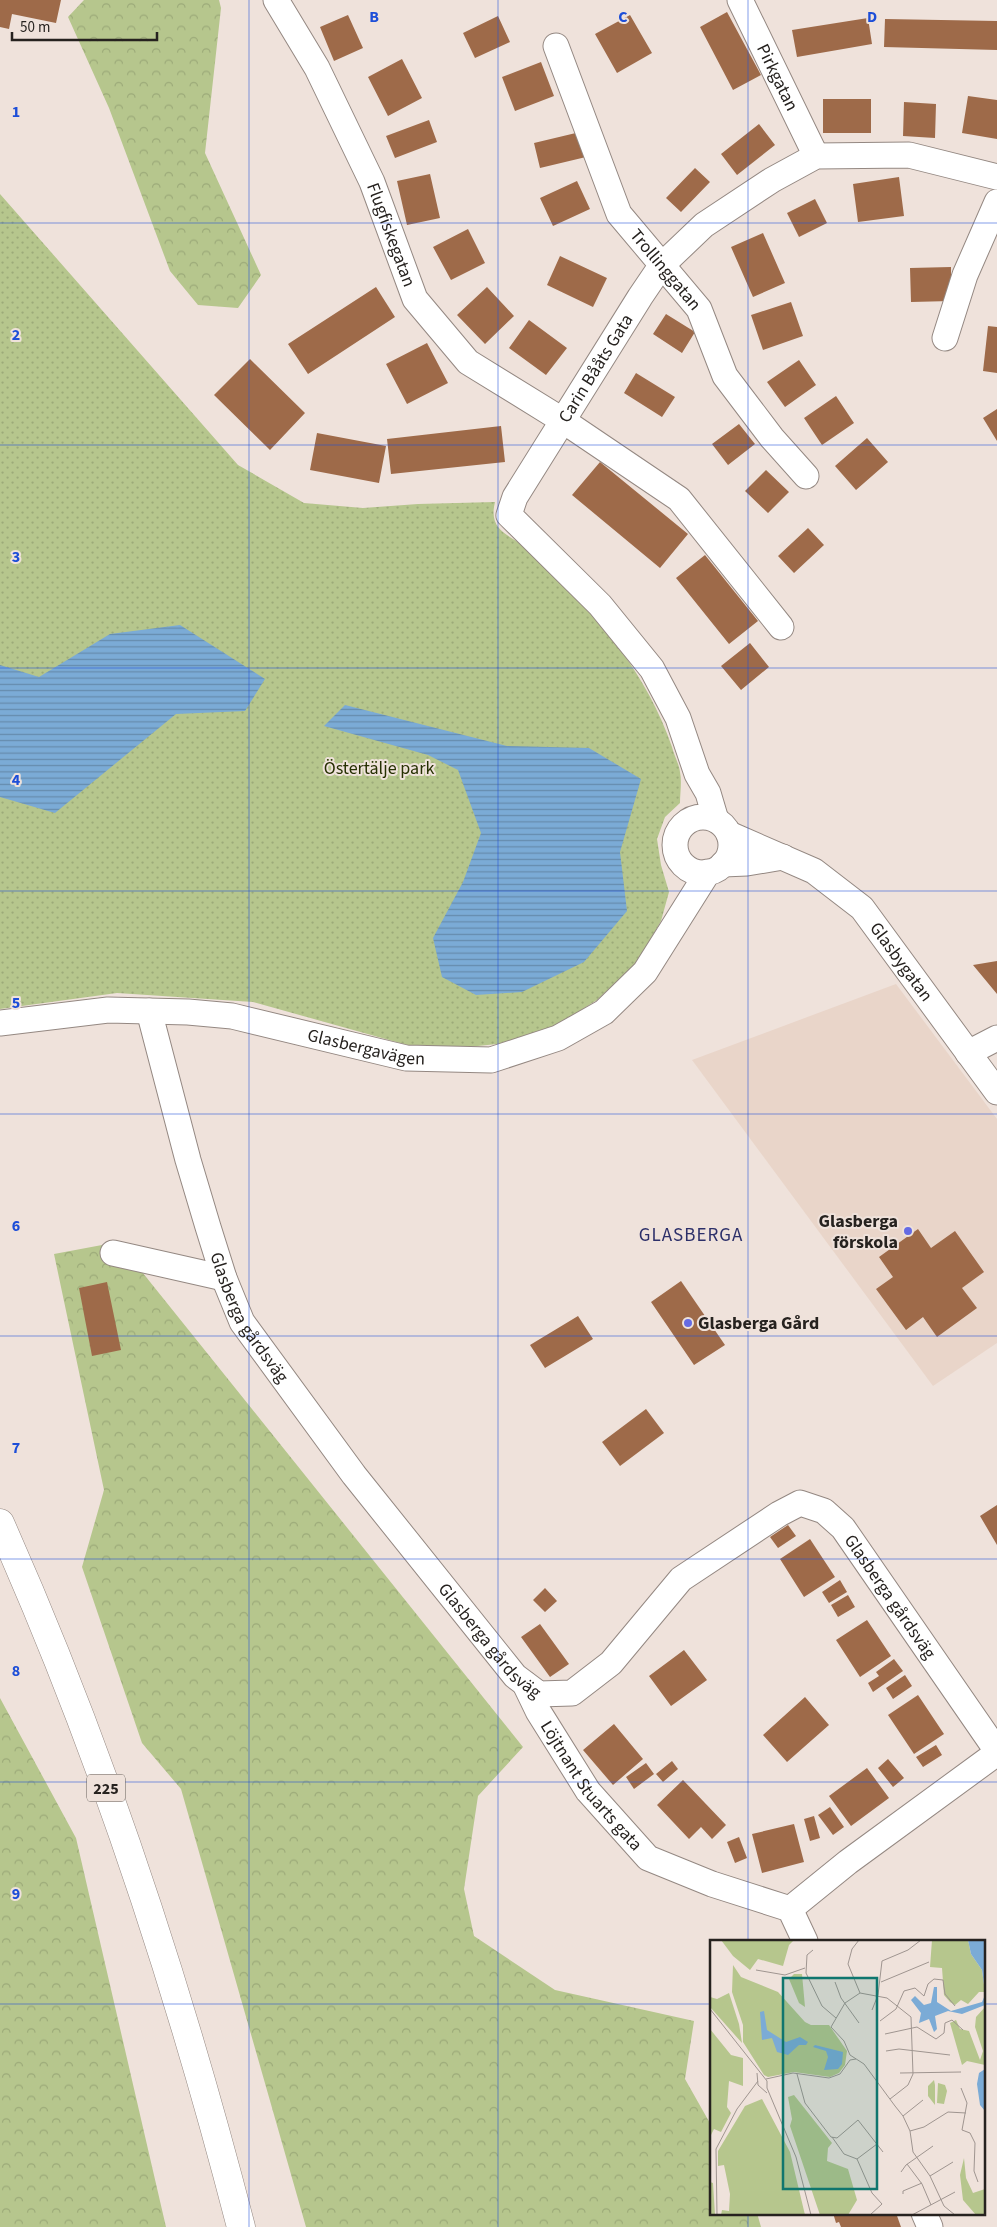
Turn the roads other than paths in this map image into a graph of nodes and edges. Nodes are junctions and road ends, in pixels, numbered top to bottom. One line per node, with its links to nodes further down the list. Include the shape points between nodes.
1 (276, 0): 9 (street, Flugfiskegatan, via 317,68 372,182 415,299 468,362)
2 (740, 0): 4 (street, Pirkgatan)
3 (556, 46): 7 (street, Trollinggatan, via 619,214)
4 (816, 156): 5 (street, Carin Bååts Gata, via 909,156); 7 (street, Carin Bååts Gata, via 772,180 704,225)
5 (997, 177)
6 (997, 202): 8 (street, via 965,275)
7 (661, 266): 9 (street, Carin Bååts Gata); 10 (street, Trollinggatan, via 699,309 725,376 772,438)
8 (944, 338)
9 (562, 420): 11 (street, Flugfiskegatan, via 679,499); 12 (street, Carin Bååts Gata, via 515,497 509,515 600,605 652,669 678,718)
10 (806, 476)
11 (781, 627)
12 (697, 774): 13 (street, Carin Bååts Gata); 14 (street, Carin Bååts Gata)
13 (688, 822): 14 (street, via 701,817); 16 (street, via 677,836)
14 (722, 827): 15 (street, Glasbygatan); 17 (street, via 731,849)
15 (783, 858): 17 (street); 22 (street, Glasbygatan, via 814,871 862,908)
16 (681, 861): 17 (street, via 693,870); 18 (street)
17 (716, 868): 18 (street, Glasbergavägen)
18 (679, 917): 19 (street, Glasbergavägen, via 645,972 604,1012 558,1038 491,1060 406,1058 232,1016)
19 (149, 1011): 20 (street, Glasbergavägen, via 108,1010); 25 (street, Glasberga gårdsväg, via 190,1168)
20 (0, 1023)
21 (997, 1038): 22 (street)
22 (968, 1053): 23 (street, Glasbygatan)
23 (997, 1092)
24 (113, 1253): 25 (street)
25 (224, 1278): 27 (street, Glasberga gårdsväg, via 242,1322 354,1475 508,1668)
26 (0, 1523): 32 (main road, 225, via 82,1721 142,1891 195,2059)
27 (525, 1684): 28 (street, Glasberga gårdsväg, via 539,1694 572,1693 611,1663 681,1579 779,1514 800,1504 824,1511 843,1528); 29 (street, Löjtnant Stuarts gata, via 588,1791 648,1858 712,1884)
28 (997, 1752): 29 (street)
29 (790, 1908): 30 (street)
30 (805, 1940)
31 (924, 2214): 33 (street)
32 (241, 2227)
33 (930, 2227)

